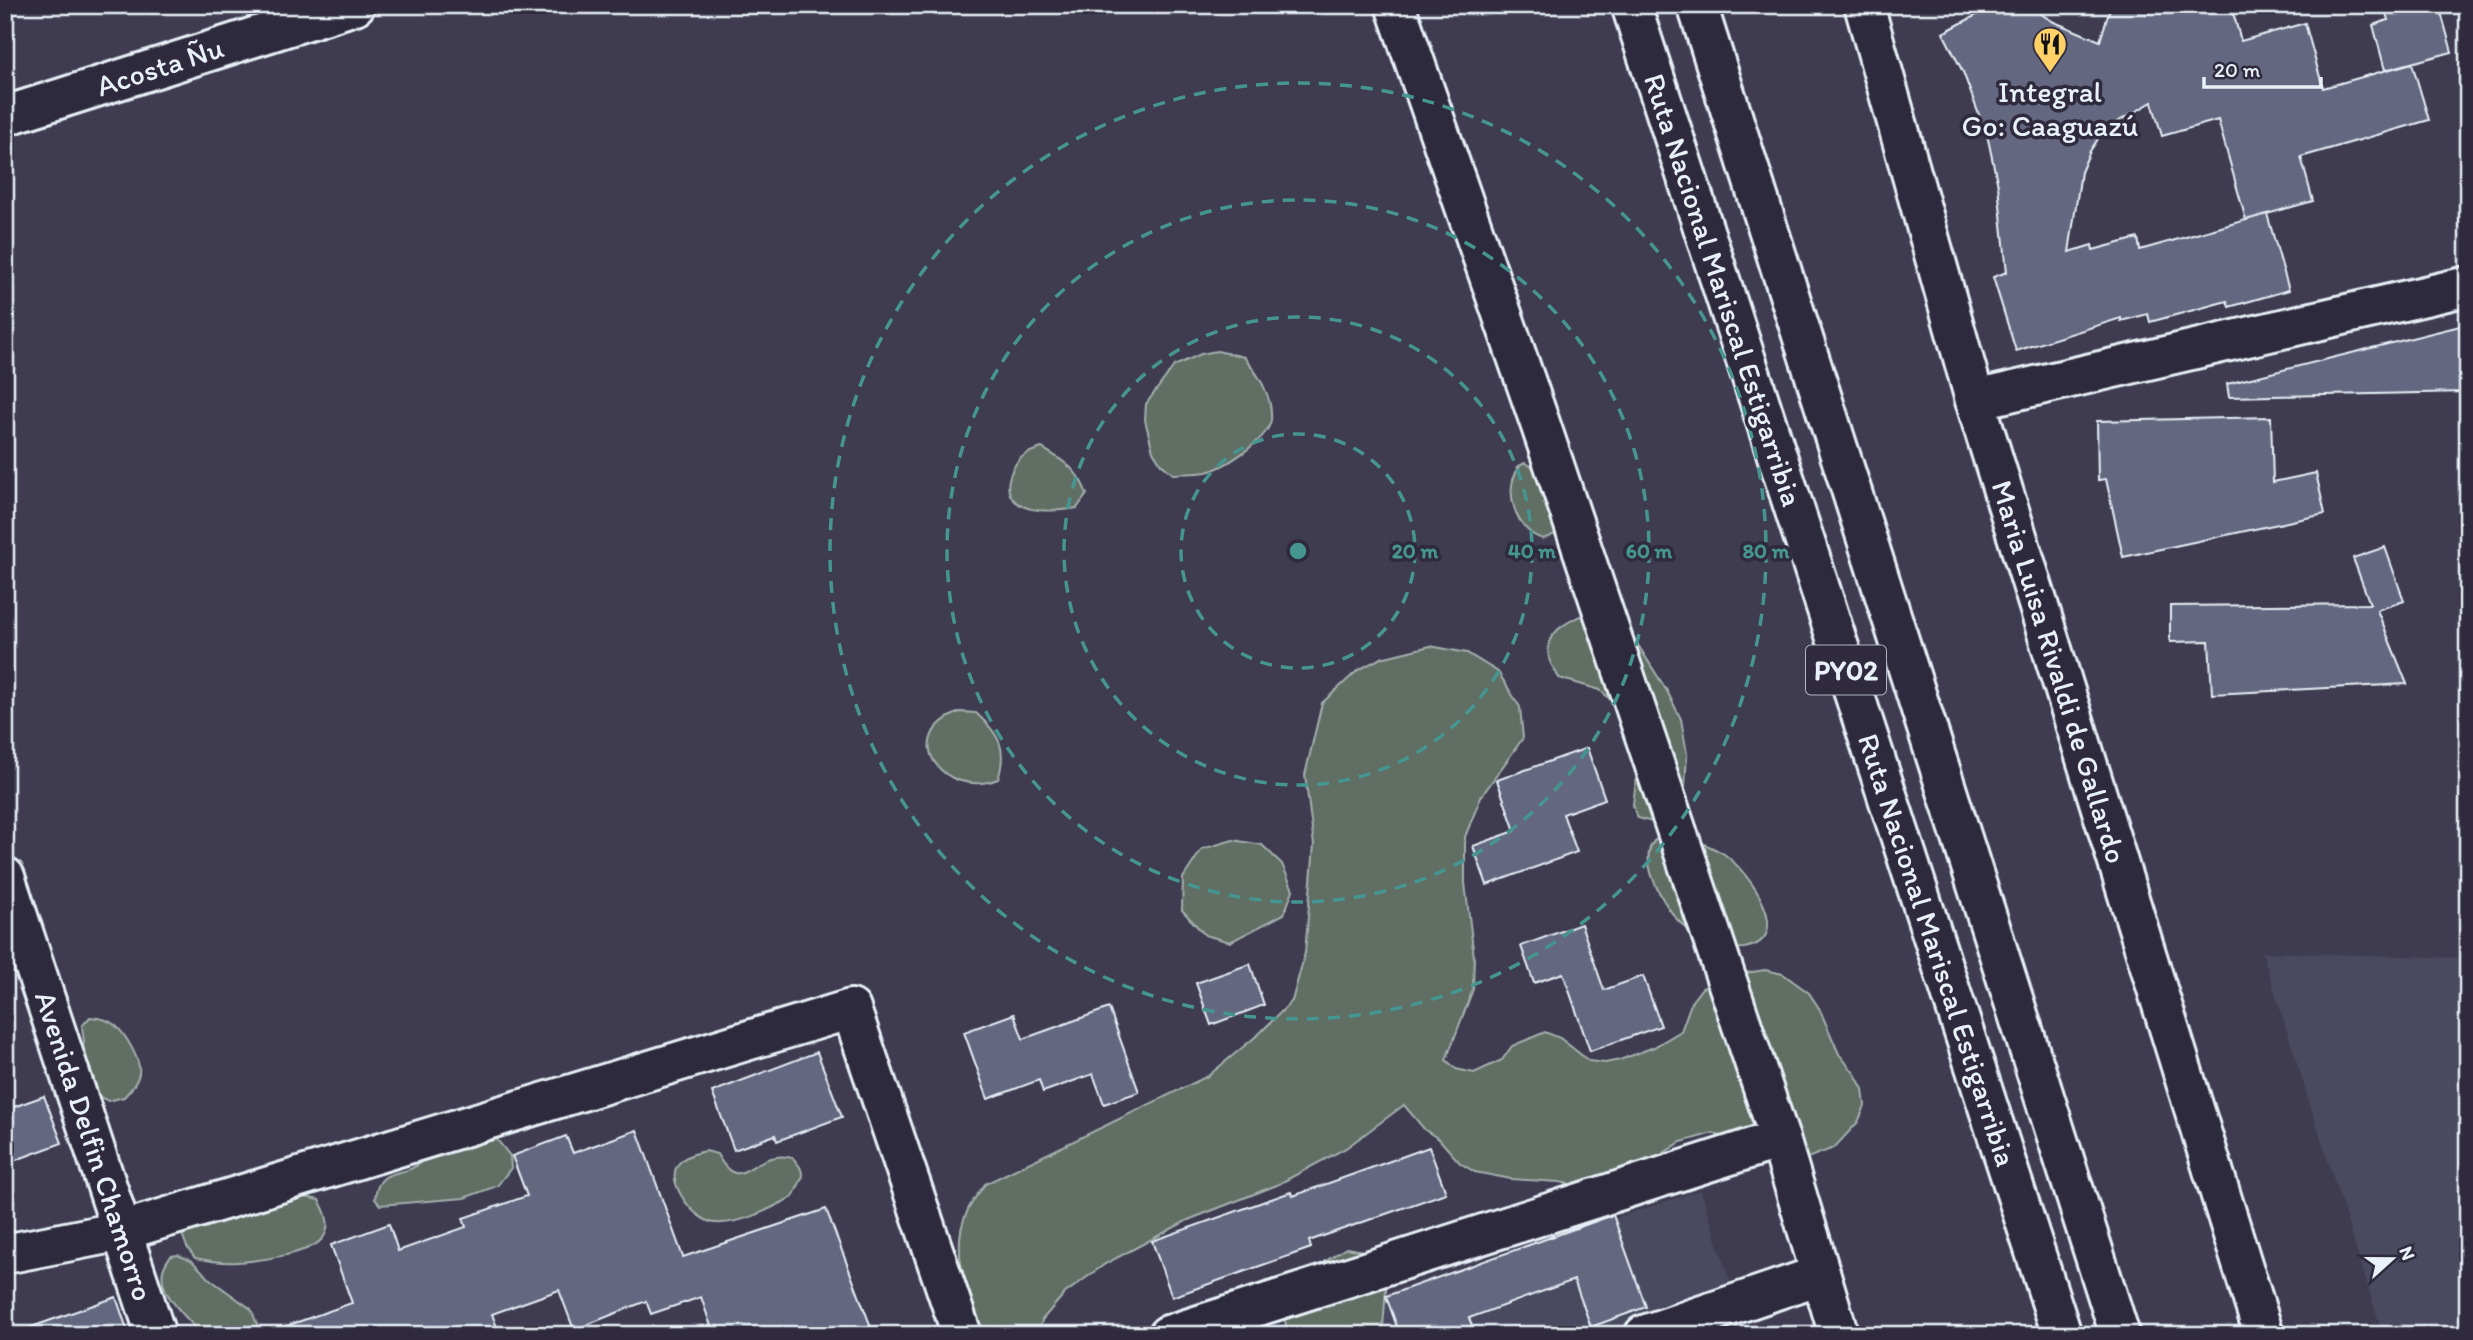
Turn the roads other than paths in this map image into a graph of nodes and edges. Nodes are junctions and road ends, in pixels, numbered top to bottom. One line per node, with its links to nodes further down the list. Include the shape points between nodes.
1 (355, 5): 6 (main road, Acosta Ñu)
2 (1395, 5): 10 (main road)
3 (1631, 5): 19 (main road, Ruta Nacional Mariscal Estigarribia / PY02)
4 (1696, 5): 20 (main road, Ruta Nacional Mariscal Estigarribia / PY02)
5 (1868, 6): 8 (main road, Maria Luisa Rivaldi de Gallardo)
6 (5, 116)
7 (2468, 286): 8 (main road)
8 (1975, 400): 21 (main road, Maria Luisa Rivaldi de Gallardo)
9 (5, 877): 11 (main road, Avenida Delfin Chamorro)
10 (1780, 1139): 13 (main road); 16 (main road)
11 (122, 1231): 12 (main road); 14 (main road, Avenida Delfin Chamorro); 15 (main road, via 851,1009)
12 (5, 1254)
13 (1820, 1275): 17 (main road); 18 (main road)
14 (156, 1335)
15 (962, 1335)
16 (1168, 1335)
17 (1644, 1335)
18 (1839, 1335)
19 (2062, 1335)
20 (2120, 1335)
21 (2264, 1335)

